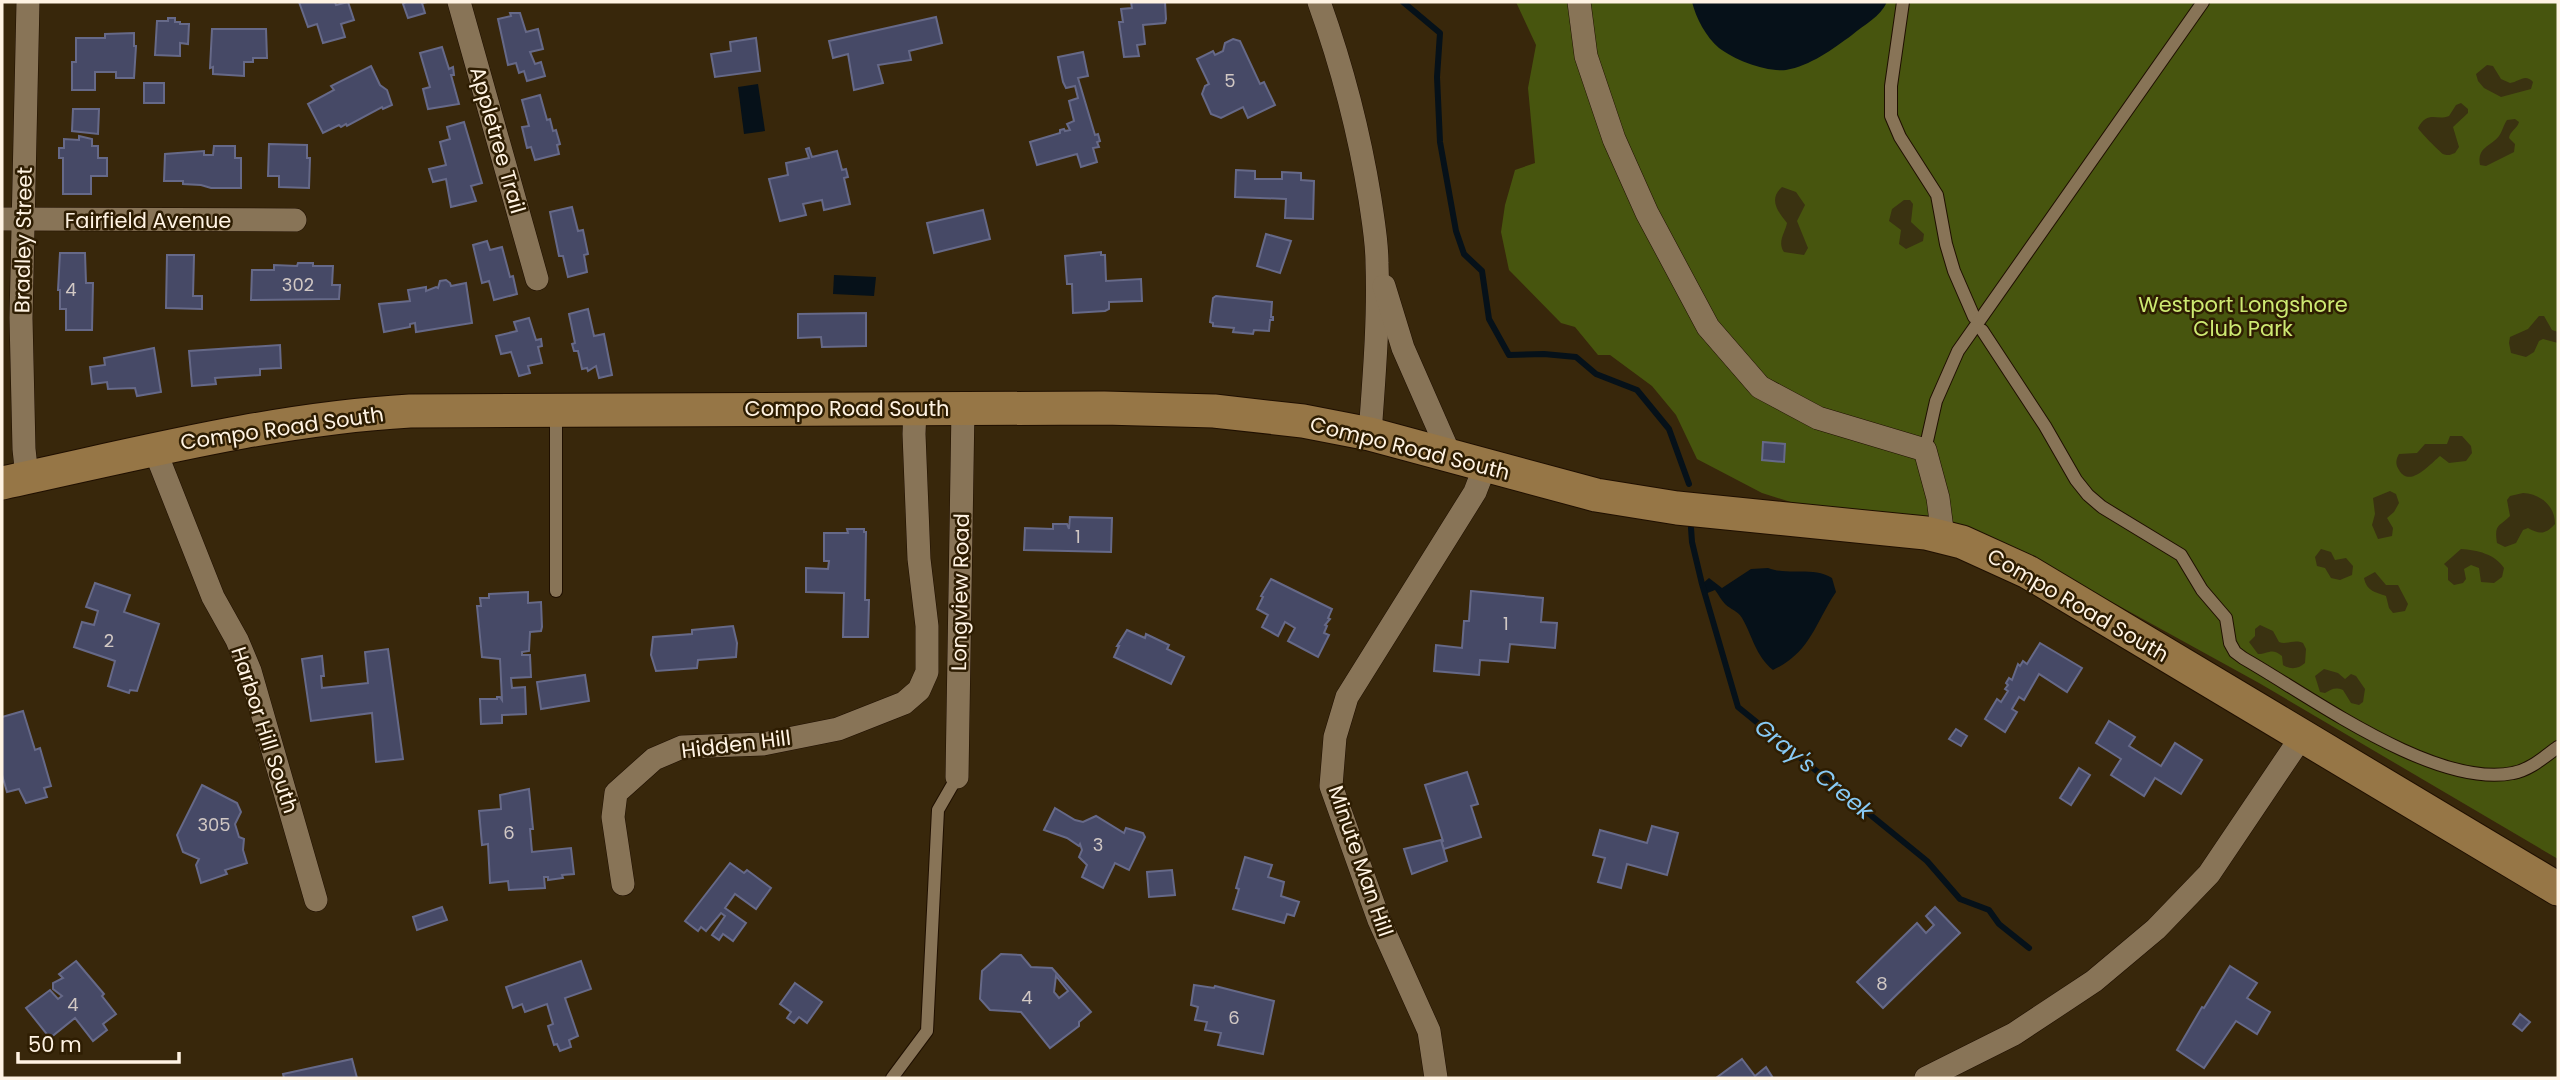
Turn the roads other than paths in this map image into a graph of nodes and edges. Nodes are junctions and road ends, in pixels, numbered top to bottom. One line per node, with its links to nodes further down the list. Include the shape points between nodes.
1 (27, 2): 7 (street, Bradley Street)
2 (459, 2): 10 (street, Appletree Trail)
3 (1319, 2): 9 (street, via 1355,121)
4 (1579, 2): 18 (street, via 1586,56 1614,139 1647,213 1709,327 1760,387 1818,418)
5 (1903, 2): 11 (lane, via 1891,116 1937,195 1954,271)
6 (2203, 2): 18 (lane, via 1958,351 1936,401)
7 (13, 220): 8 (street, Fairfield Avenue); 21 (street, Bradley Street, via 24,449)
8 (295, 220)
9 (1377, 262): 16 (street); 19 (street, via 1404,348)
10 (537, 279)
11 (1975, 317)
12 (1982, 330): 25 (lane, via 2082,488 2102,507 2181,555 2226,618 2230,643 2243,658 2387,741 2460,772 2514,773)
13 (915, 408): 14 (street, Compo Road South); 15 (street, Compo Road South); 27 (street, Hidden Hill, via 919,559 928,626 927,671 919,690 904,703 838,729 763,744 682,747 654,759 615,793 613,817)
14 (963, 408): 16 (street, Compo Road South, via 1214,411 1303,421); 26 (street, Longview Road)
15 (556, 409): 17 (street, Compo Road South, via 370,413 264,426); 23 (lane)
16 (1370, 435): 19 (street, Compo Road South)
17 (154, 448): 21 (street, Compo Road South); 29 (street, Harbor Hill South, via 213,597 250,671)
18 (1925, 450): 22 (street)
19 (1450, 456): 20 (street, Compo Road South)
20 (1485, 466): 22 (street, Compo Road South, via 1650,504 1897,528); 31 (street, Minute Man Hill, via 1475,492 1347,697 1335,737 1332,773 1331,786 1379,920 1429,1031)
21 (14, 480)
22 (1943, 537): 24 (street, Compo Road South, via 2028,572)
23 (556, 591)
24 (2302, 736): 28 (street, Compo Road South); 32 (street, via 2209,874 2156,929 2094,981 2014,1034)
25 (2558, 747)
26 (957, 777): 30 (lane, via 939,810 926,1031)
27 (623, 884)
28 (2558, 889)
29 (316, 900)
30 (892, 1078)
31 (1436, 1078)
32 (1926, 1078)

